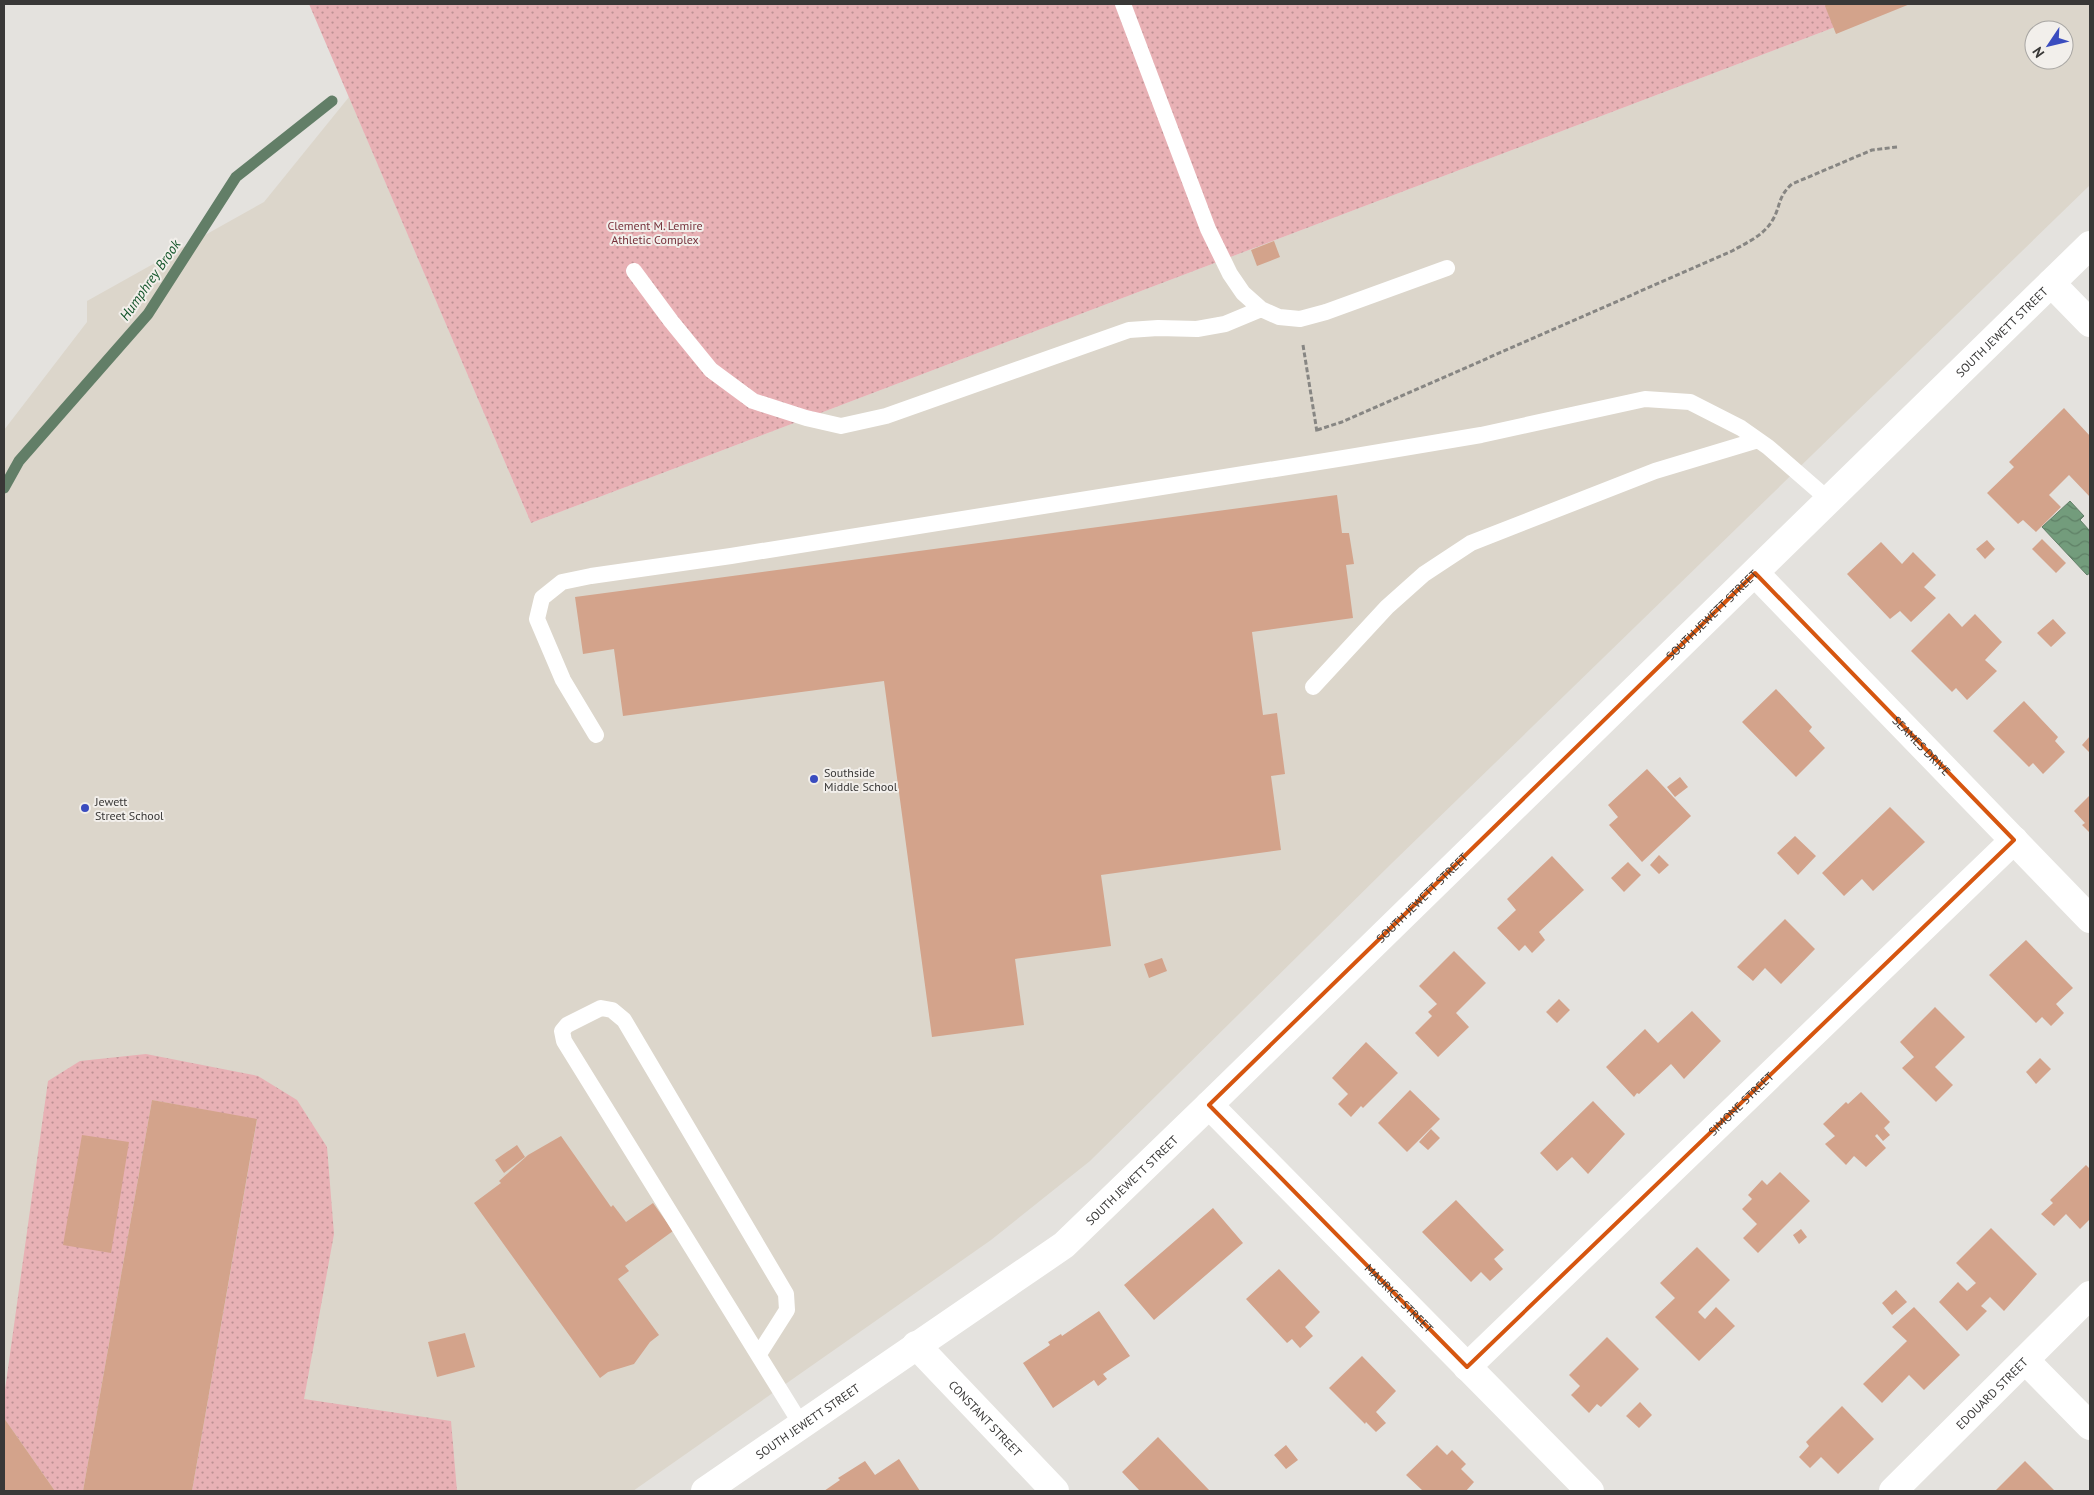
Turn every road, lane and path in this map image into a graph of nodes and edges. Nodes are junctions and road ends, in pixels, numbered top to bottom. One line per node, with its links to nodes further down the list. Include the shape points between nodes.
1 (1123, 4): 7 (lane, via 1208,229 1230,274 1243,293)
2 (1897, 147): 10 (path, via 1872,150 1792,184 1783,192 1772,221 1757,237 1732,250 1342,422)
3 (2090, 245): 6 (street, SOUTH JEWETT STREET)
4 (1447, 268): 8 (lane)
5 (634, 271): 7 (lane, via 711,370 753,401 841,426 886,416 1128,330 1197,329 1224,324)
6 (2051, 283): 9 (street); 13 (street, SOUTH JEWETT STREET)
7 (1261, 309): 8 (lane, via 1279,317)
8 (1300, 319): 10 (path)
9 (2090, 323)
10 (1317, 430): 12 (path)
11 (1758, 440): 12 (lane, via 1690,402 1645,400 1481,435); 13 (lane); 15 (lane, via 1655,471 1471,543 1424,574 1388,607)
12 (1322, 461): 16 (lane, via 562,582 542,598 537,620 564,680)
13 (1829, 500): 14 (street, SOUTH JEWETT STREET)
14 (1755, 572): 17 (street, SEAMES DRIVE); 19 (street, SOUTH JEWETT STREET)
15 (1313, 687)
16 (596, 735)
17 (2014, 840): 18 (street, SEAMES DRIVE); 24 (street, SIMONE STREET)
18 (2090, 918)
19 (1209, 1105): 21 (street, SOUTH JEWETT STREET, via 1064,1245); 24 (street, MAURICE STREET)
20 (2090, 1295): 23 (street, EDOUARD STREET)
21 (916, 1345): 25 (street, SOUTH JEWETT STREET); 28 (street, CONSTANT STREET)
22 (760, 1354): 22 (lane, via 787,1310 786,1294 624,1020 612,1010 601,1008 567,1025 562,1031 564,1041); 25 (lane)
23 (2025, 1360): 26 (street); 30 (street, EDOUARD STREET)
24 (1467, 1367): 29 (street, MAURICE STREET)
25 (801, 1424): 27 (street, SOUTH JEWETT STREET)
26 (2090, 1426)
27 (705, 1491)
28 (1055, 1491)
29 (1590, 1491)
30 (1893, 1491)

